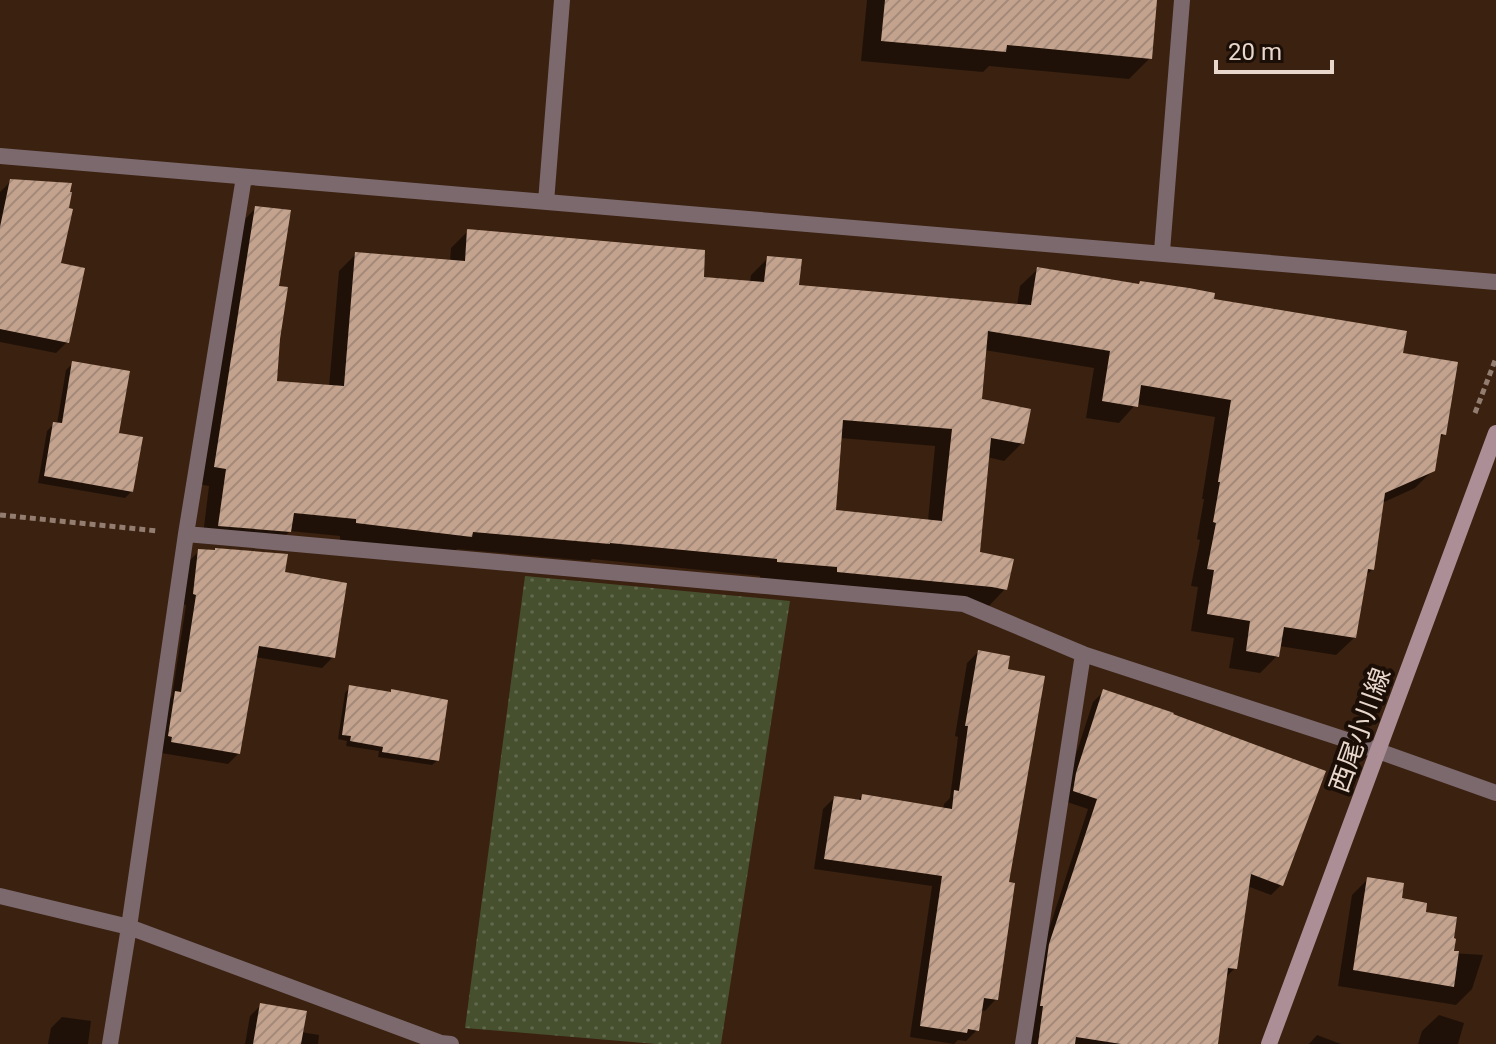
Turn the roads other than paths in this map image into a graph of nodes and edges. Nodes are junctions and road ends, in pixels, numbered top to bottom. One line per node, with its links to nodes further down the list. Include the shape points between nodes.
1 (562, 0): 5 (street)
2 (1182, 0): 6 (street)
3 (0, 156): 4 (street)
4 (244, 177): 5 (street); 9 (street)
5 (546, 202): 6 (street)
6 (1162, 251): 7 (street)
7 (1496, 282)
8 (1496, 433): 11 (main road, 西尾小川線)
9 (186, 534): 10 (street, via 964,604); 14 (street)
10 (1083, 654): 11 (street); 17 (street)
11 (1377, 751): 12 (street); 18 (main road, 西尾小川線)
12 (1496, 793)
13 (0, 896): 14 (street)
14 (129, 927): 15 (street); 16 (street)
15 (110, 1044)
16 (451, 1044)
17 (1023, 1044)
18 (1269, 1044)

